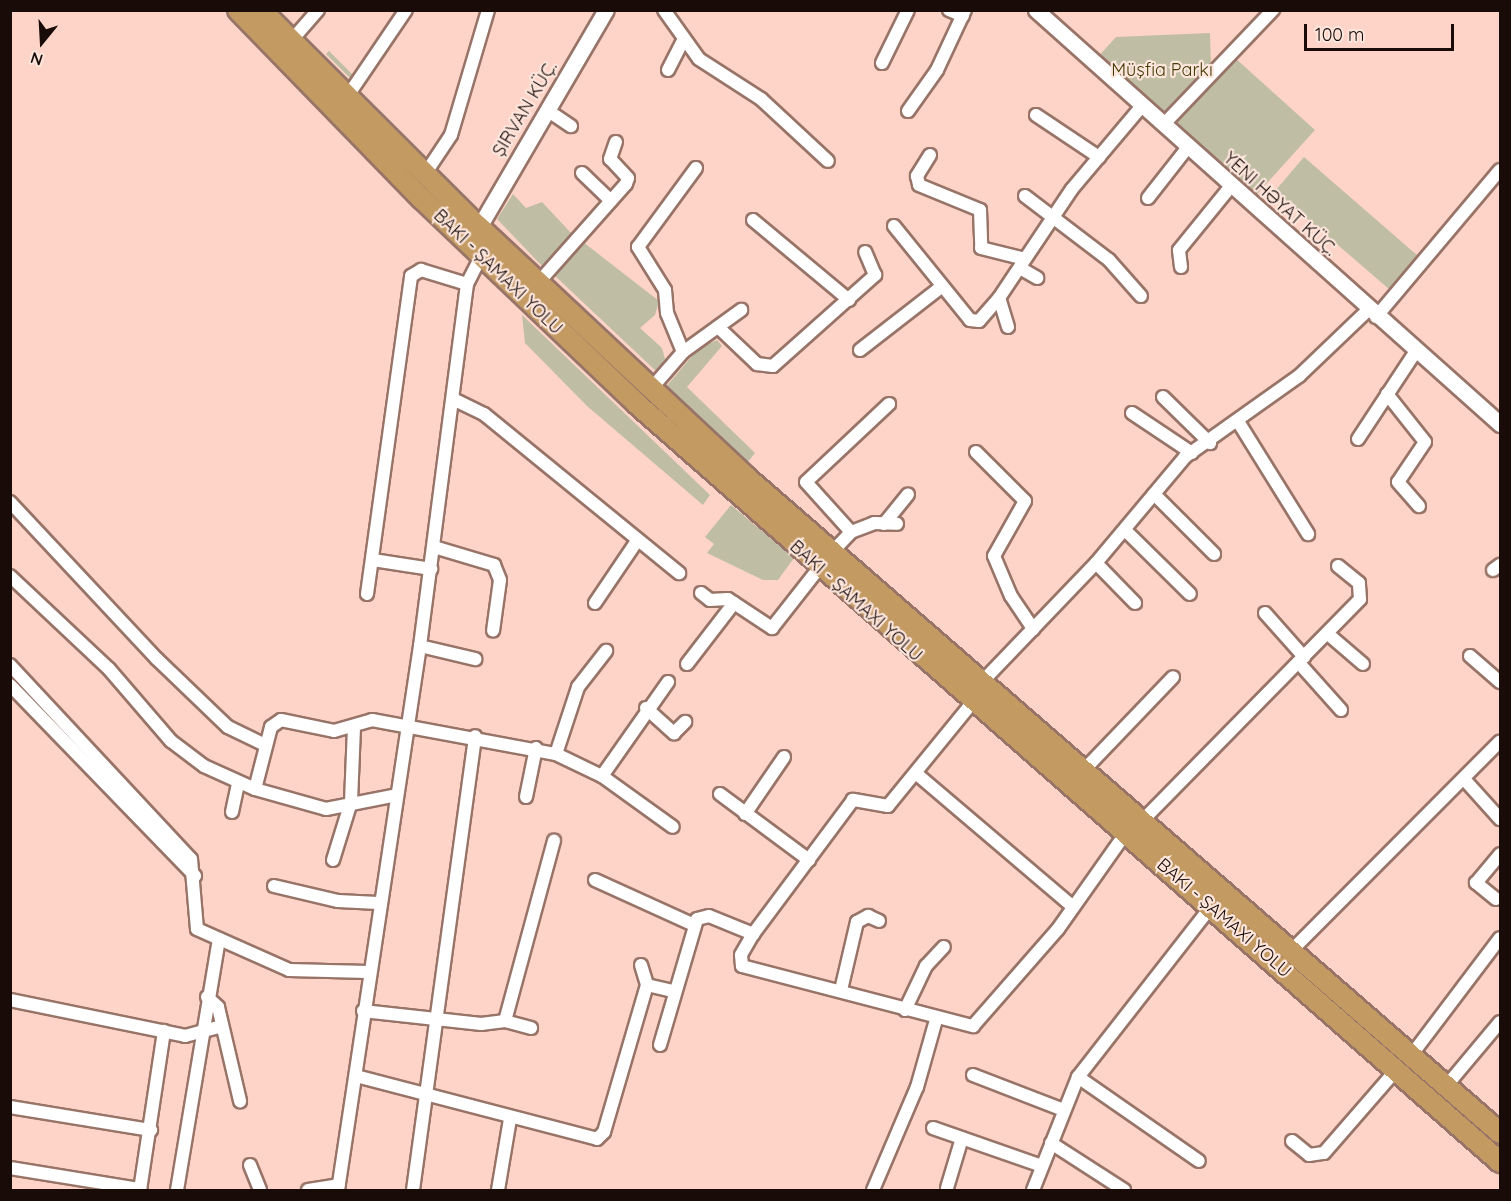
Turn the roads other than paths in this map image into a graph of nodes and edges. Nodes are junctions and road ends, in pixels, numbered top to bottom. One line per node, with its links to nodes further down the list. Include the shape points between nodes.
1 (238, 10): 42 (highway)
2 (318, 10): 14 (street)
3 (406, 10): 17 (street)
4 (489, 10): 32 (street, via 451,135)
5 (606, 10): 19 (street, ŞIRVAN KÜÇ.)
6 (664, 10): 13 (street)
7 (908, 10): 15 (street)
8 (949, 10): 12 (street)
9 (1035, 10): 18 (street, YENI HƏYAT KÜÇ.)
10 (1273, 10): 22 (street)
11 (262, 11): 14 (highway)
12 (964, 13): 20 (street, via 937,70)
13 (683, 40): 16 (street); 28 (street, via 699,59 761,99)
14 (291, 41): 17 (highway)
15 (882, 63)
16 (668, 70)
17 (347, 96): 32 (highway)
18 (1142, 106): 22 (street, YENI HƏYAT KÜÇ.); 27 (street)
19 (547, 110): 23 (street); 40 (street, ŞIRVAN KÜÇ.)
20 (908, 111)
21 (1036, 115): 27 (street)
22 (1164, 124): 25 (street, YENI HƏYAT KÜÇ.)
23 (571, 126)
24 (616, 142): 36 (street, via 610,159 628,178)
25 (1188, 147): 33 (street, YENI HƏYAT KÜÇ.); 35 (street)
26 (930, 155): 43 (street, via 917,176 919,185 980,210 981,248)
27 (1099, 157): 37 (street)
28 (828, 161)
29 (696, 168): 58 (street, via 638,247 665,290 667,313)
30 (1500, 170): 53 (street)
31 (582, 173): 36 (street)
32 (425, 174): 40 (highway)
33 (1231, 186): 44 (street, via 1179,249); 53 (street, YENI HƏYAT KÜÇ.)
34 (1025, 196): 37 (street)
35 (1148, 198)
36 (610, 201): 46 (street)
37 (1053, 216): 43 (street); 49 (street, via 1109,260)
38 (753, 220): 51 (street)
39 (894, 226): 48 (street)
40 (478, 227): 46 (highway)
41 (865, 252): 51 (street, via 875,275)
42 (481, 256): 47 (street); 82 (highway)
43 (1023, 264): 45 (street); 50 (street)
44 (1180, 267)
45 (1037, 278)
46 (538, 282): 59 (highway)
47 (467, 284): 62 (street); 81 (street, via 421,270 411,276)
48 (940, 288): 50 (street, via 974,323); 56 (street)
49 (1141, 296)
50 (999, 298): 55 (street)
51 (849, 300): 54 (street, via 773,366 757,364)
52 (741, 310): 54 (street)
53 (1372, 313): 57 (street, YENI HƏYAT KÜÇ.); 65 (street)
54 (718, 327): 58 (street)
55 (1008, 327)
56 (860, 350)
57 (1416, 351): 60 (street); 66 (street, YENI HƏYAT KÜÇ.)
58 (683, 352): 59 (street)
59 (650, 390): 82 (highway)
60 (1387, 394): 67 (street); 74 (street, via 1425,442 1398,482)
61 (1163, 397): 68 (street)
62 (453, 399): 78 (street, via 484,414); 79 (street)
63 (889, 404): 76 (street, via 806,482)
64 (1132, 413): 70 (street)
65 (1239, 423): 68 (street); 77 (street)
66 (1500, 424)
67 (1358, 439)
68 (1210, 443): 70 (street)
69 (976, 452): 95 (street, via 1025,501 994,556 1011,596)
70 (1192, 453): 72 (street)
71 (908, 494): 76 (street, via 891,524)
72 (1154, 495): 75 (street); 80 (street)
73 (10, 502): 119 (street, via 156,659 228,727)
74 (1419, 506)
75 (1125, 530): 83 (street); 90 (street)
76 (851, 532): 82 (street)
77 (1308, 534)
78 (637, 541): 86 (street); 91 (street)
79 (434, 547): 85 (street); 96 (street, via 494,565 500,580)
80 (1214, 554)
81 (374, 560): 85 (street); 89 (street)
82 (825, 561): 92 (street, via 771,628); 109 (highway); 111 (highway)
83 (1096, 563): 93 (street); 95 (street)
84 (1338, 566): 97 (street, via 1364,592)
85 (431, 569): 98 (street)
86 (680, 573)
87 (10, 576): 127 (street, via 109,669 171,741 204,766)
88 (701, 593): 92 (street)
89 (367, 594)
90 (1190, 594)
91 (595, 603)
92 (734, 603): 103 (street)
93 (1135, 603)
94 (1265, 613): 102 (street)
95 (1033, 628): 109 (street)
96 (493, 631)
97 (1328, 634): 102 (street); 104 (street)
98 (420, 646): 101 (street); 115 (street)
99 (606, 651): 121 (street, via 578,687)
100 (1470, 656): 108 (street)
101 (475, 660)
102 (1302, 660): 113 (street); 136 (street)
103 (687, 664)
104 (1363, 664)
105 (10, 665): 143 (street, via 179,844)
106 (1173, 677): 123 (street)
107 (668, 682): 112 (street)
108 (1500, 682)
109 (981, 683): 123 (highway)
110 (10, 685): 143 (street)
111 (972, 703): 124 (street); 138 (highway)
112 (646, 708): 114 (street, via 674,733); 125 (street)
113 (1341, 710)
114 (685, 722)
115 (408, 725): 116 (street, via 372,720); 117 (street); 130 (street)
116 (354, 728): 119 (street, via 334,731 290,718 271,727); 132 (street)
117 (475, 736): 120 (street); 166 (street)
118 (1500, 741): 126 (street)
119 (265, 745): 128 (street)
120 (536, 748): 121 (street); 131 (street)
121 (556, 754): 125 (street)
122 (784, 757): 134 (street)
123 (1083, 771): 136 (highway)
124 (918, 775): 142 (street, via 888,806 853,800); 148 (street)
125 (602, 776): 137 (street)
126 (1464, 779): 135 (street); 156 (street)
127 (238, 783): 128 (street); 133 (street)
128 (255, 789): 132 (street, via 326,809)
129 (720, 794): 134 (street)
130 (397, 795): 132 (street); 147 (street)
131 (526, 797)
132 (351, 802): 141 (street)
133 (232, 812)
134 (745, 814): 142 (street)
135 (1500, 819)
136 (1142, 821): 156 (highway)
137 (673, 827)
138 (1125, 834): 148 (street); 149 (highway)
139 (554, 841): 168 (street)
140 (1500, 854): 146 (street, via 1476,883)
141 (333, 860)
142 (809, 860): 152 (street)
143 (196, 877): 154 (street, via 197,929)
144 (595, 880): 151 (street)
145 (274, 886): 147 (street, via 338,901)
146 (1496, 899)
147 (378, 903): 158 (street)
148 (1072, 906): 167 (street, via 973,1026)
149 (1211, 907): 176 (highway); 179 (street)
150 (879, 921): 160 (street, via 868,916 857,922)
151 (693, 924): 152 (street, via 709,916); 161 (street)
152 (753, 933): 160 (street, via 741,955 742,966)
153 (1500, 938): 175 (street)
154 (219, 940): 158 (street, via 289,970); 162 (street)
155 (944, 947): 164 (street, via 926,966)
156 (1293, 950): 175 (highway)
157 (641, 965): 159 (street)
158 (368, 972): 165 (street)
159 (647, 985): 161 (street); 185 (street, via 601,1137)
160 (841, 990): 164 (street)
161 (674, 992): 174 (street)
162 (207, 997): 170 (street, via 215,1003); 173 (street)
163 (10, 1000): 172 (street)
164 (904, 1010): 167 (street)
165 (363, 1011): 166 (street); 178 (street)
166 (438, 1018): 168 (street); 181 (street)
167 (936, 1020): 205 (street, via 917,1087)
168 (505, 1021): 171 (street)
169 (1500, 1022): 180 (street)
170 (222, 1026): 173 (street); 182 (street)
171 (531, 1028)
172 (164, 1031): 173 (street); 187 (street)
173 (200, 1033): 200 (street)
174 (660, 1045)
175 (1413, 1053): 180 (highway)
176 (1398, 1068): 190 (street, via 1324,1153 1309,1155); 193 (highway)
177 (973, 1075): 184 (street)
178 (356, 1076): 181 (street); 197 (street)
179 (1078, 1077): 184 (street); 192 (street)
180 (1448, 1084): 188 (highway)
181 (429, 1094): 185 (street); 203 (street)
182 (240, 1101)
183 (10, 1107): 187 (street)
184 (1061, 1108): 191 (street)
185 (510, 1119): 204 (street)
186 (933, 1128): 189 (street)
187 (151, 1130): 199 (street)
188 (1500, 1133)
189 (962, 1138): 195 (street); 198 (street)
190 (1292, 1141)
191 (1051, 1143): 195 (street); 207 (street)
192 (1200, 1161)
193 (1500, 1162)
194 (250, 1165): 201 (street)
195 (1042, 1166): 206 (street)
196 (10, 1168): 199 (street)
197 (339, 1188): 202 (street)
198 (947, 1188)
199 (140, 1190)
200 (177, 1191)
201 (260, 1191)
202 (308, 1191)
203 (413, 1191)
204 (498, 1191)
205 (873, 1191)
206 (1033, 1191)
207 (1124, 1191)

